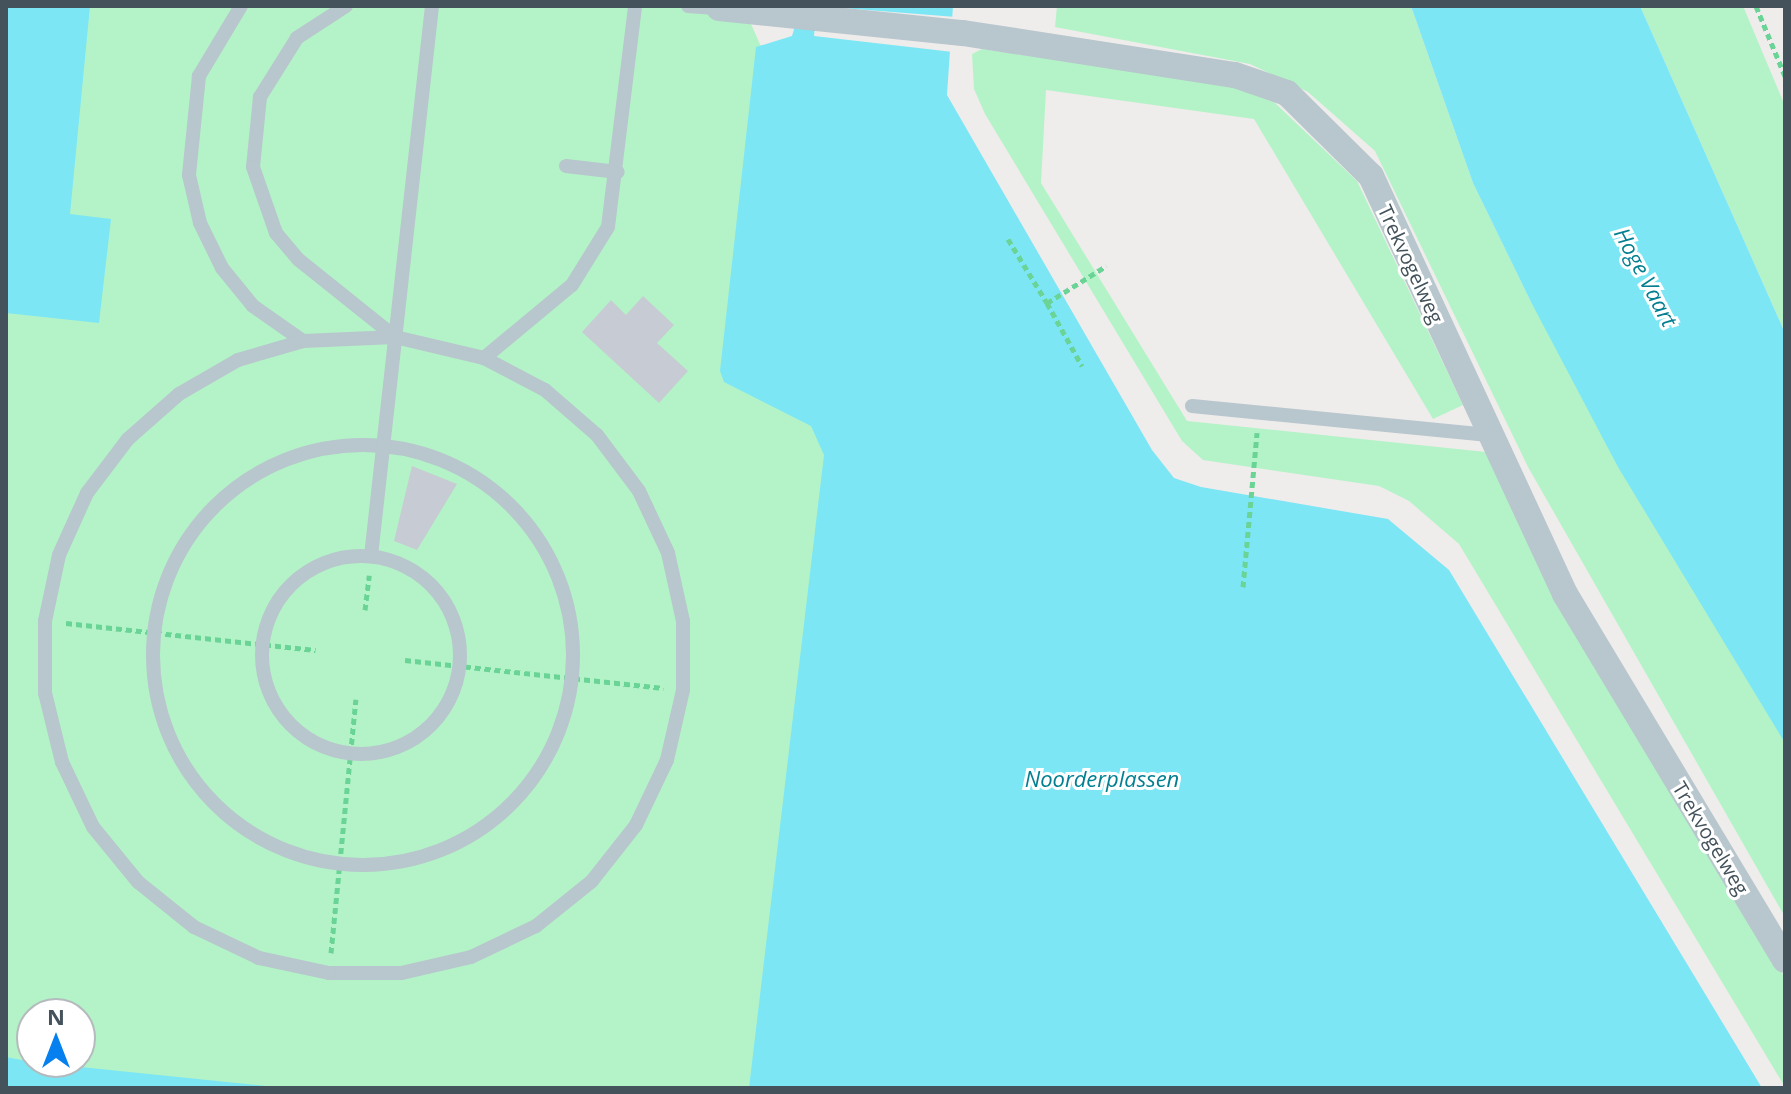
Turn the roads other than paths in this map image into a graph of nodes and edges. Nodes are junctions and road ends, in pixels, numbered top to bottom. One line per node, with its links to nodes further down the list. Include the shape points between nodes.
1 (241, 6): 10 (lane, via 199,76 189,175 200,223 222,268 253,306)
2 (346, 6): 9 (lane, via 297,38 276,66 258,109 253,167 271,222 299,260)
3 (432, 6): 9 (lane)
4 (635, 6): 8 (lane)
5 (688, 6): 6 (lane)
6 (719, 8): 13 (street, Trekvogelweg, via 963,33 1235,75 1287,93 1371,176)
7 (566, 166): 8 (lane)
8 (618, 172): 11 (lane, via 595,257)
9 (395, 337): 10 (lane); 11 (lane); 14 (lane)
10 (303, 341): 11 (lane, via 238,360 179,394 128,439 87,493 59,555 45,621 45,693 62,762 102,838 138,882 194,927 259,958 329,973 401,973 471,957 536,926 592,881 642,812 667,760 683,690 680,607 668,553 639,491 597,435 545,390)
11 (484, 358)
12 (1192, 406): 13 (lane)
13 (1489, 435): 16 (street, Trekvogelweg, via 1565,594)
14 (383, 446): 14 (lane, via 292,457 213,507 164,587 153,633 157,695 185,768 252,834 341,864 434,853 488,823 542,767 573,678 562,585 511,506 432,456); 15 (lane)
15 (371, 556): 15 (lane, via 307,571 276,603 262,644 277,708 308,739 350,753 394,748 431,724 459,665 454,622 430,584)
16 (1785, 960)

